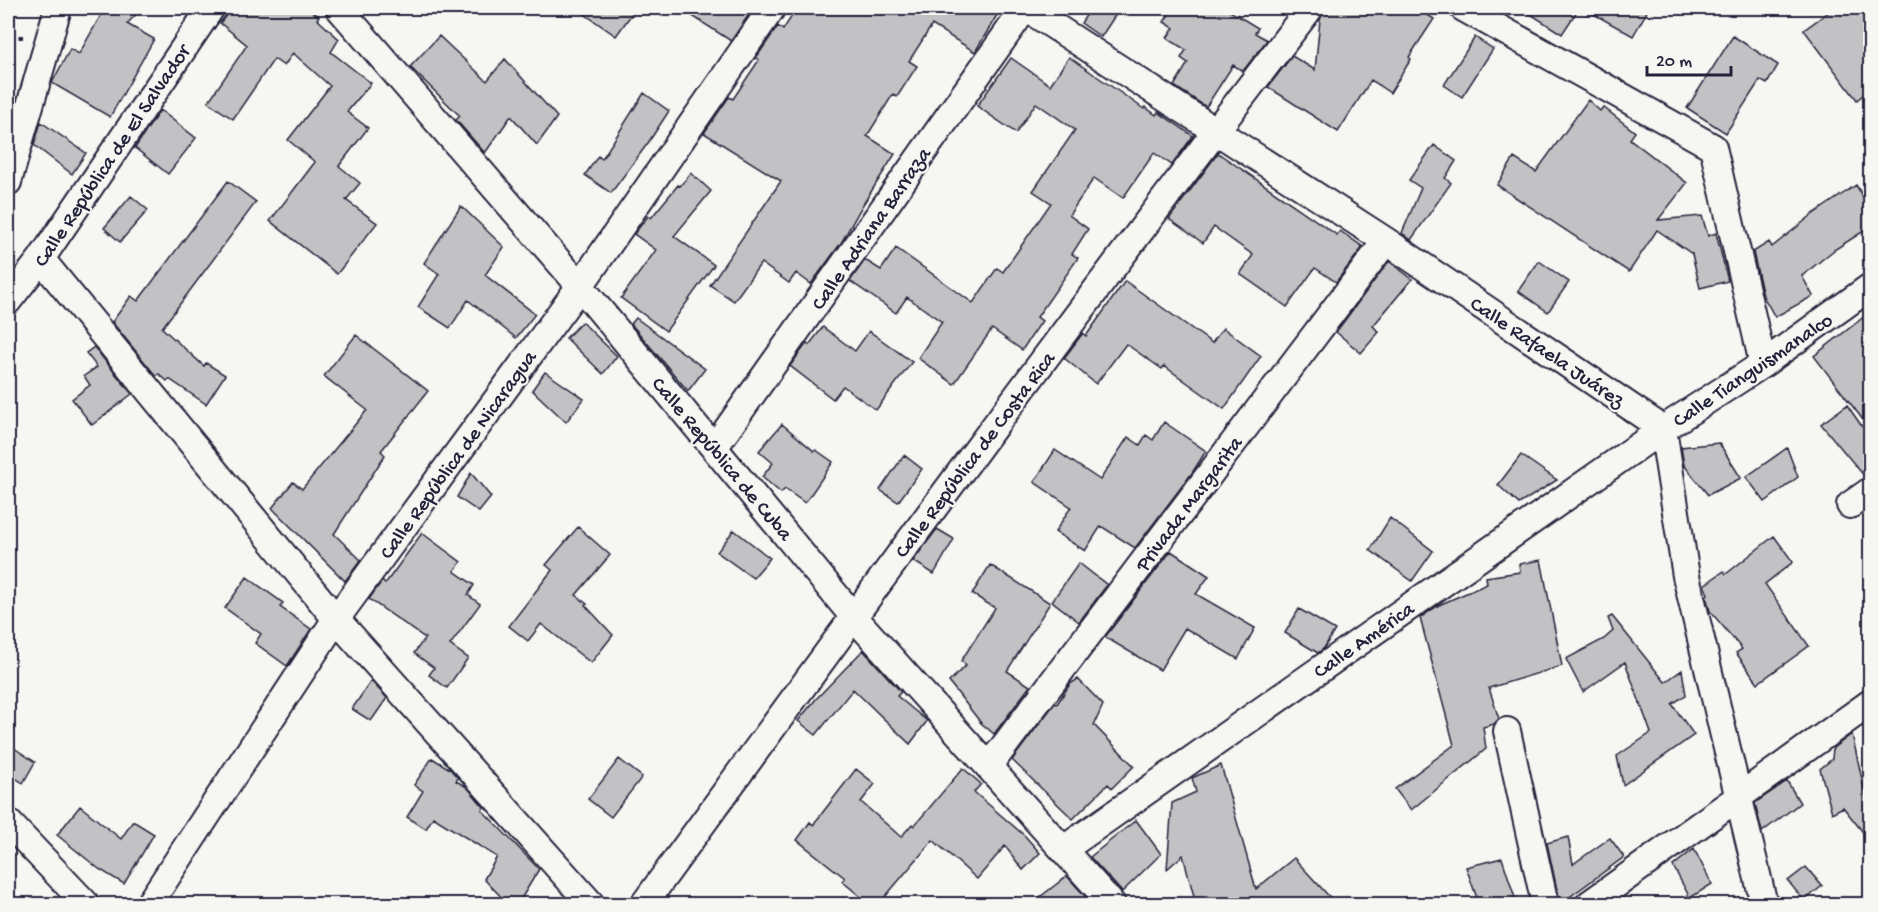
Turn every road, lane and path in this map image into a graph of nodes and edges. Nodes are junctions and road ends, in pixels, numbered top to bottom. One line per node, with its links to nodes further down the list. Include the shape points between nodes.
1 (58, 8): 9 (street)
2 (212, 8): 11 (street, Calle República de El Salvador)
3 (339, 8): 12 (street, Calle República de Cuba)
4 (772, 8): 12 (street, Calle República de Nicaragua)
5 (1026, 8): 8 (street, Calle Rafaela Juárez); 17 (street, Calle Adriana Barraza)
6 (1310, 8): 8 (street, Calle República de Costa Rica)
7 (1463, 8): 15 (street, via 1713,147)
8 (1216, 129): 10 (street, Calle Rafaela Juárez); 18 (street, Calle República de Costa Rica)
9 (8, 182)
10 (1386, 241): 16 (street, Calle Rafaela Juárez); 22 (street, Privada Margarita)
11 (41, 259): 14 (street, Calle República de El Salvador); 19 (street)
12 (580, 286): 17 (street, Calle República de Cuba); 19 (street, Calle República de Nicaragua)
13 (1870, 287): 15 (street, Calle Tianguismanalco)
14 (8, 301)
15 (1763, 364): 16 (street, Calle Tianguismanalco)
16 (1663, 429): 23 (street, via 1686,576); 25 (street, Calle América)
17 (714, 448): 18 (street, Calle República de Cuba)
18 (854, 616): 22 (street, Calle República de Cuba); 29 (street, Calle República de Costa Rica)
19 (336, 620): 27 (street, Calle República de Nicaragua); 28 (street)
20 (1870, 703): 23 (street)
21 (1508, 730): 31 (street)
22 (989, 766): 25 (street, Calle República de Cuba)
23 (1738, 797): 32 (street); 33 (street)
24 (8, 822): 26 (street)
25 (1064, 849): 30 (street, Calle República de Cuba)
26 (86, 904)
27 (149, 904)
28 (591, 904)
29 (644, 904)
30 (1112, 904)
31 (1545, 904)
32 (1589, 904)
33 (1764, 904)

